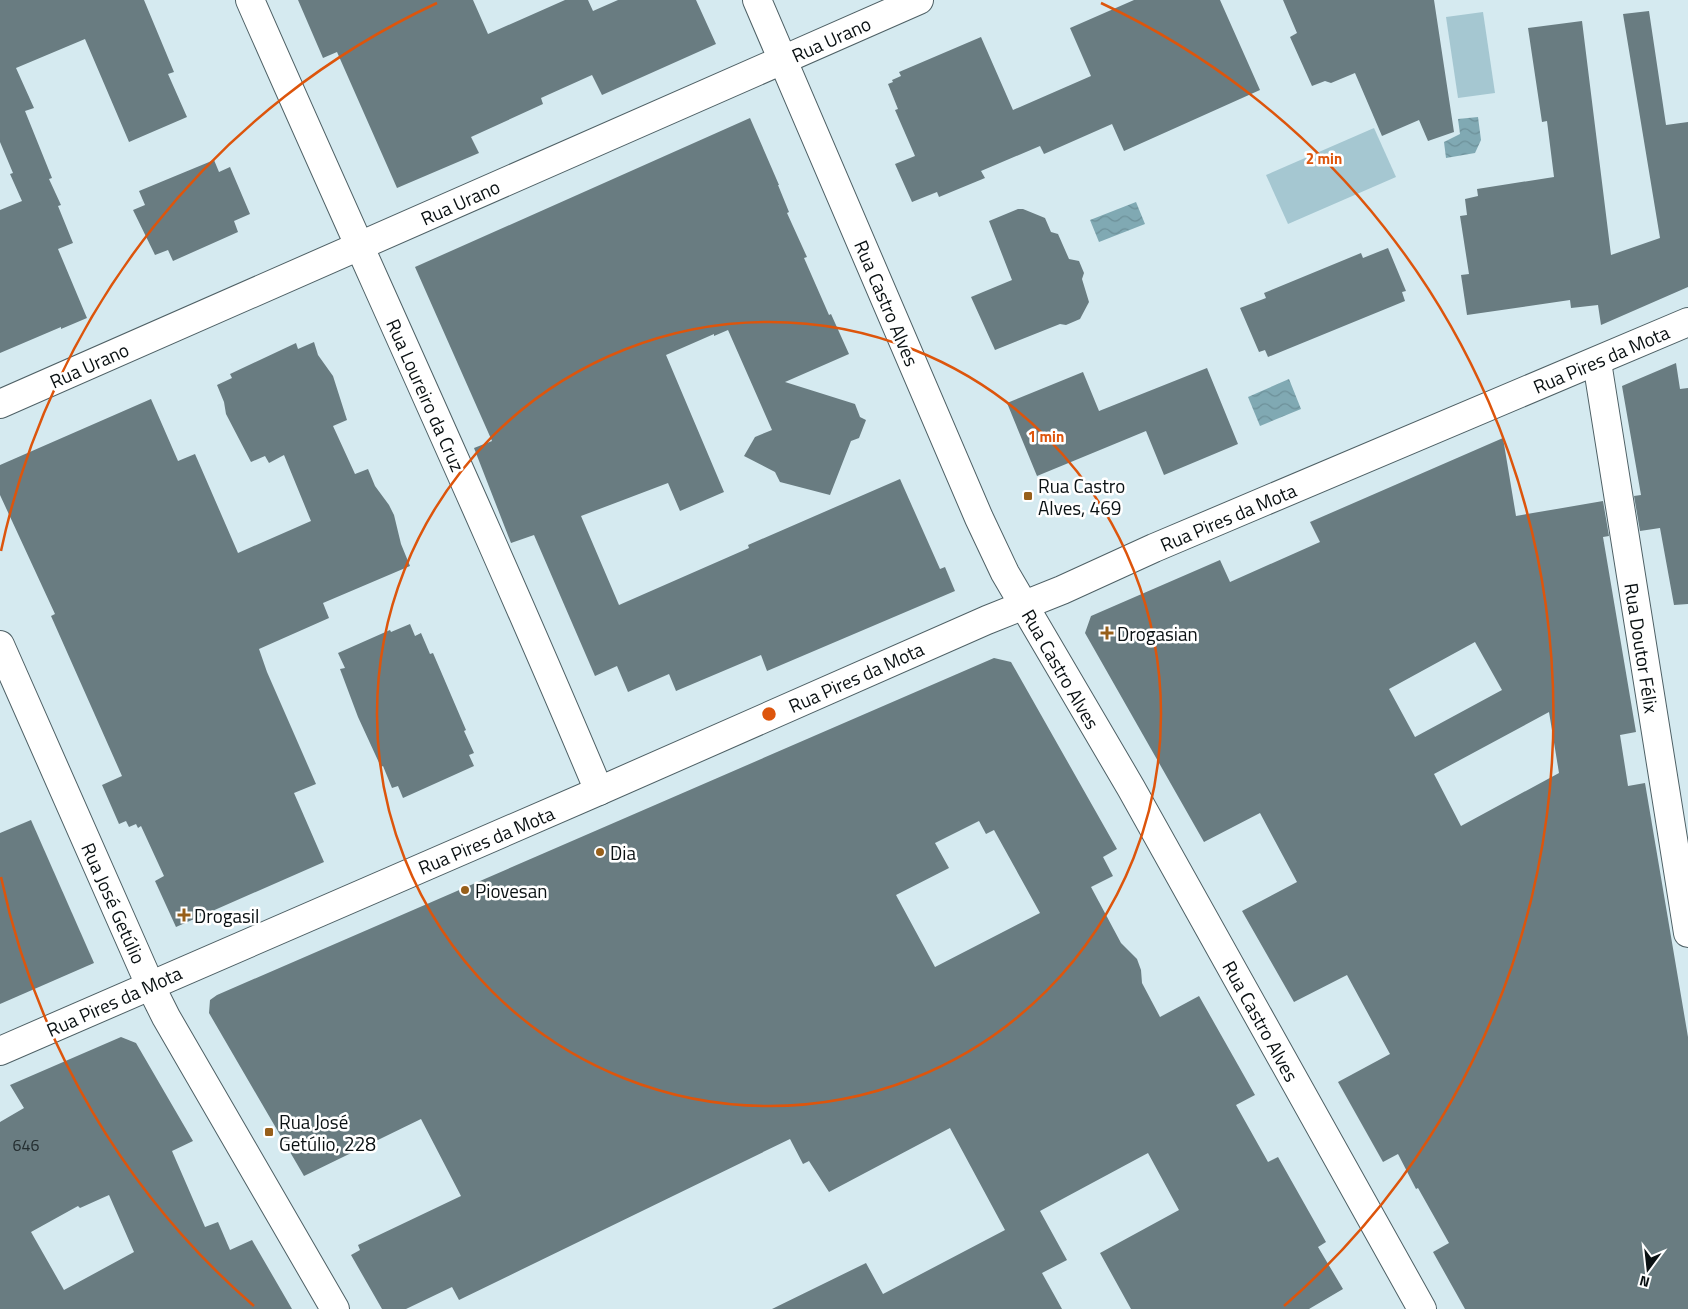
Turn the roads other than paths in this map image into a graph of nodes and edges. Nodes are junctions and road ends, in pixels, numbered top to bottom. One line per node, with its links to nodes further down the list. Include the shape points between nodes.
1 (250, 0): 5 (street, Rua Loureiro da Cruz)
2 (757, 0): 4 (street, Rua Castro Alves)
3 (919, 0): 4 (street, Rua Urano)
4 (782, 61): 5 (street, Rua Urano); 9 (street, Rua Castro Alves, via 979,518)
5 (359, 246): 8 (street, Rua Urano); 11 (street, Rua Loureiro da Cruz, via 475,501)
6 (1688, 322): 7 (street, Rua Pires da Mota)
7 (1597, 362): 9 (street, Rua Pires da Mota); 12 (street, Rua Doutor Félix)
8 (0, 404)
9 (1024, 605): 11 (street, Rua Pires da Mota); 16 (street, Rua Castro Alves, via 1131,788)
10 (0, 645): 13 (street, Rua José Getúlio)
11 (599, 791): 13 (street, Rua Pires da Mota)
12 (1688, 933)
13 (150, 985): 14 (street, Rua Pires da Mota); 15 (street, Rua José Getúlio)
14 (0, 1051)
15 (335, 1309)
16 (1422, 1309)

